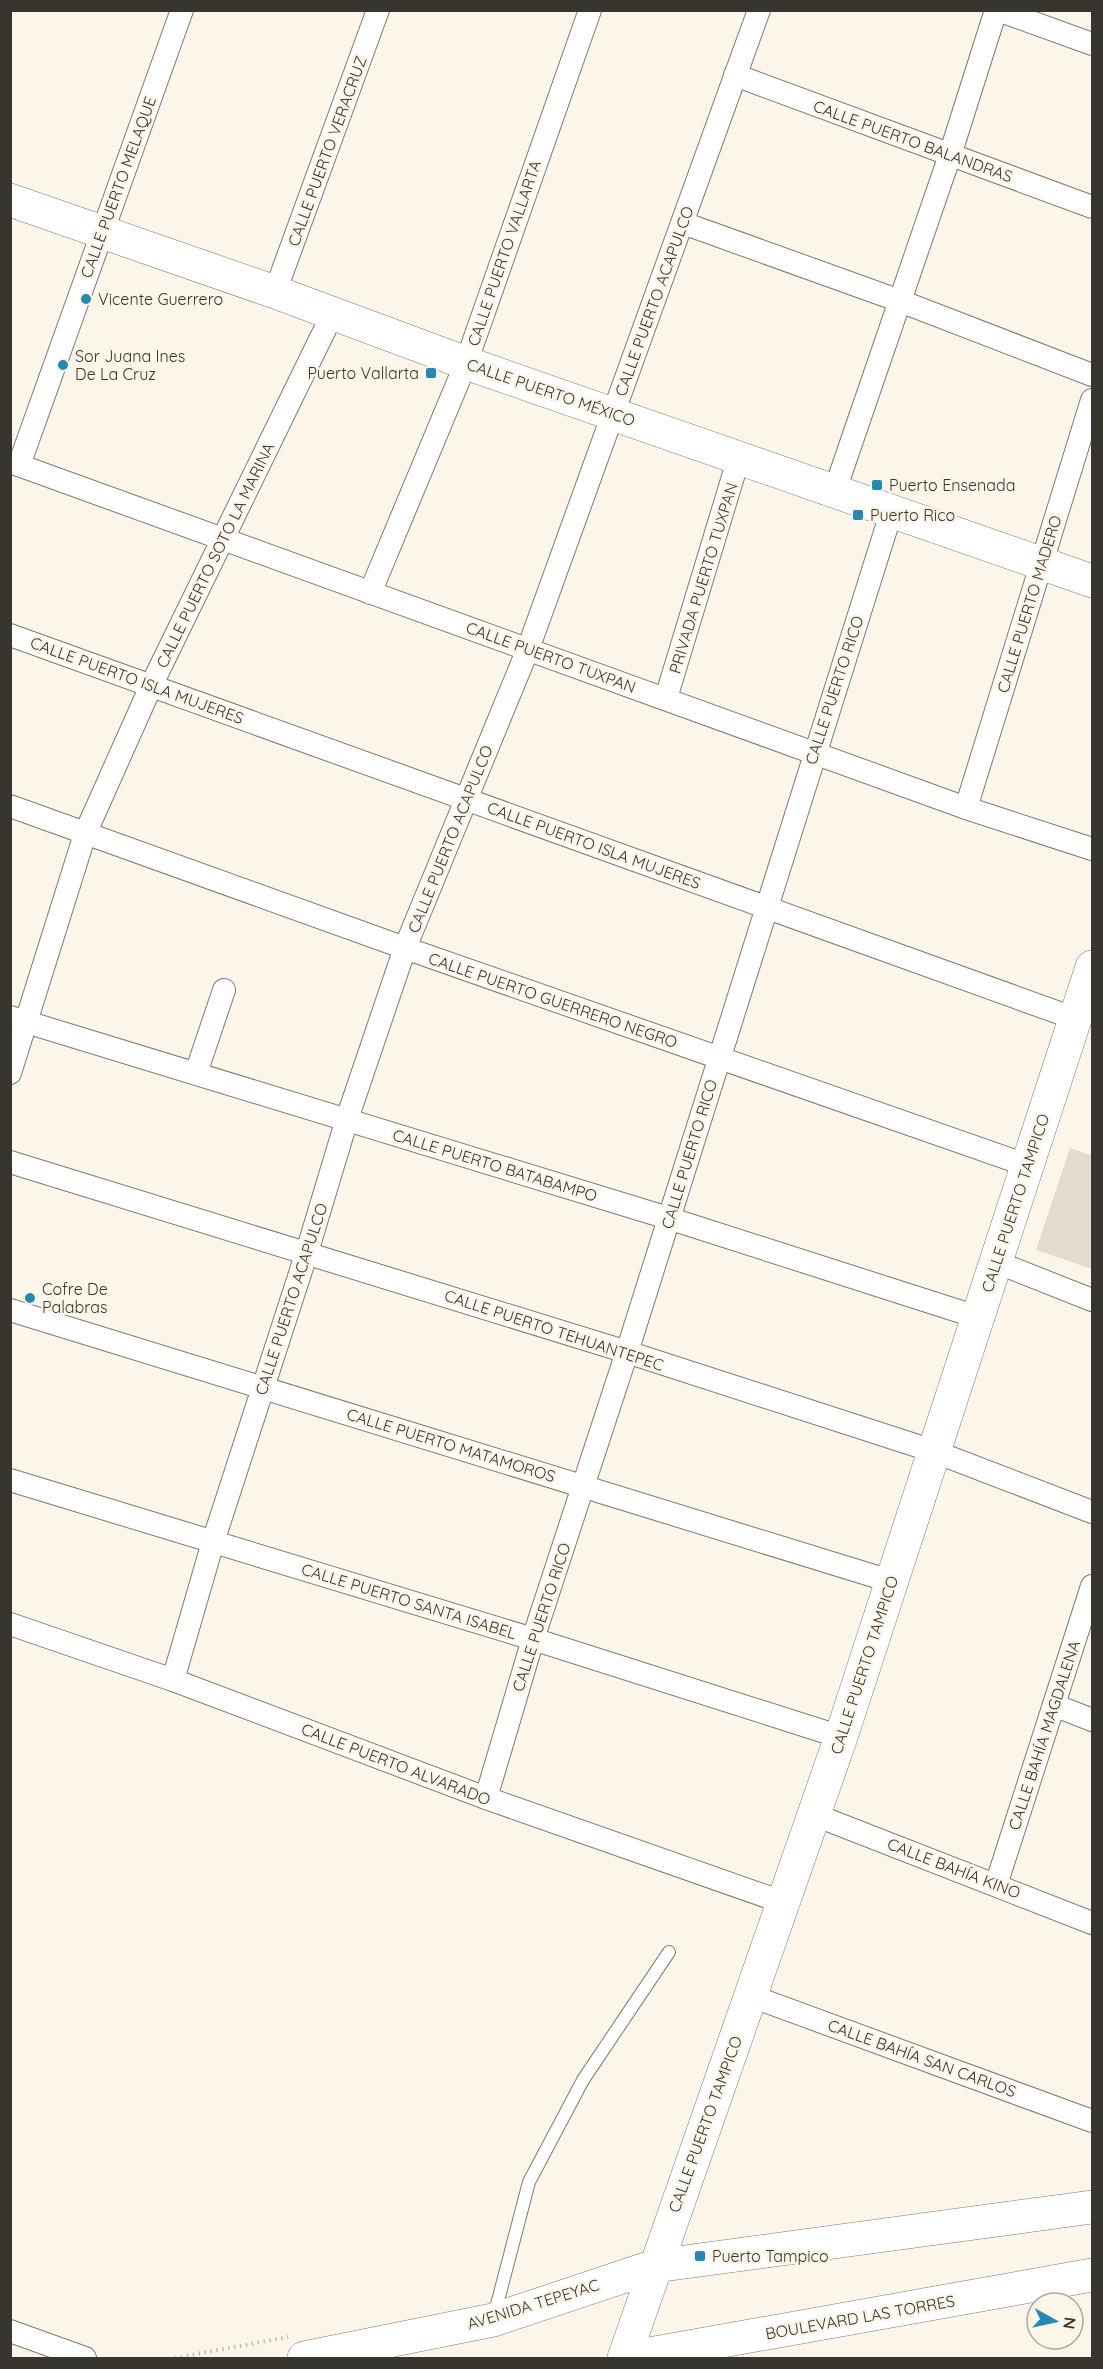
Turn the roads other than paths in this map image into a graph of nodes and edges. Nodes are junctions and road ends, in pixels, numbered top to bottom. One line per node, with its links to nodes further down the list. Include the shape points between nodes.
1 (182, 10): 12 (street, CALLE PUERTO MELAQUE)
2 (378, 10): 13 (street, CALLE PUERTO VERACRUZ)
3 (590, 10): 16 (street, CALLE PUERTO VALLARTA)
4 (759, 10): 7 (street, CALLE PUERTO ACAPULCO)
5 (997, 10): 6 (street); 8 (street)
6 (1092, 44)
7 (735, 75): 8 (street, CALLE PUERTO BALANDRAS); 11 (street, CALLE PUERTO ACAPULCO)
8 (950, 155): 10 (street, CALLE PUERTO BALANDRAS); 14 (street)
9 (10, 200): 12 (street, CALLE PUERTO MÉXICO)
10 (1092, 207)
11 (683, 223): 14 (street); 19 (street, CALLE PUERTO ACAPULCO)
12 (102, 232): 13 (street, CALLE PUERTO MÉXICO); 21 (street, CALLE PUERTO MELAQUE)
13 (275, 292): 15 (street, CALLE PUERTO MÉXICO)
14 (900, 301): 17 (street); 22 (street)
15 (333, 313): 16 (street, CALLE PUERTO MÉXICO); 24 (street, CALLE PUERTO SOTO LA MARINA)
16 (465, 363): 19 (street, CALLE PUERTO MÉXICO); 27 (street, CALLE PUERTO VALLARTA)
17 (1092, 375)
18 (1092, 400): 25 (street, CALLE PUERTO MADERO)
19 (612, 413): 20 (street, CALLE PUERTO MÉXICO); 29 (street, CALLE PUERTO ACAPULCO)
20 (739, 457): 22 (street, CALLE PUERTO MÉXICO); 31 (street, PRIVADA PUERTO TUXPAN)
21 (15, 463): 24 (street, CALLE PUERTO TUXPAN)
22 (835, 490): 23 (street, CALLE PUERTO MÉXICO)
23 (892, 510): 25 (street, CALLE PUERTO MÉXICO); 32 (street, CALLE PUERTO RICO)
24 (224, 538): 27 (street, CALLE PUERTO TUXPAN); 30 (street, CALLE PUERTO SOTO LA MARINA)
25 (1041, 563): 26 (street, CALLE PUERTO MÉXICO); 35 (street, CALLE PUERTO MADERO)
26 (1092, 581)
27 (370, 593): 29 (street, CALLE PUERTO TUXPAN)
28 (10, 635): 30 (street, CALLE PUERTO ISLA MUJERES)
29 (528, 649): 31 (street, CALLE PUERTO TUXPAN); 33 (street, CALLE PUERTO ACAPULCO)
30 (151, 686): 33 (street, CALLE PUERTO ISLA MUJERES); 36 (street, CALLE PUERTO SOTO LA MARINA)
31 (666, 698): 32 (street, CALLE PUERTO TUXPAN)
32 (814, 751): 35 (street, CALLE PUERTO TUXPAN); 38 (street, CALLE PUERTO RICO)
33 (467, 799): 38 (street, CALLE PUERTO ISLA MUJERES); 39 (street, CALLE PUERTO ACAPULCO)
34 (10, 806): 36 (street, CALLE PUERTO GUERRERO NEGRO)
35 (966, 808): 37 (street, CALLE PUERTO TUXPAN)
36 (85, 834): 39 (street, CALLE PUERTO GUERRERO NEGRO); 43 (street, CALLE PUERTO SOTO LA MARINA)
37 (1092, 849)
38 (765, 909): 42 (street, CALLE PUERTO ISLA MUJERES); 44 (street, CALLE PUERTO RICO)
39 (405, 948): 44 (street, CALLE PUERTO GUERRERO NEGRO); 47 (street, CALLE PUERTO ACAPULCO)
40 (1092, 967): 42 (street, CALLE PUERTO TAMPICO)
41 (224, 990): 46 (street)
42 (1076, 1019): 49 (street, CALLE PUERTO TAMPICO)
43 (18, 1020): 45 (street, CALLE PUERTO SOTO LA MARINA); 46 (street, CALLE PUERTO BATABAMPO)
44 (719, 1058): 49 (street, CALLE PUERTO GUERRERO NEGRO); 50 (street, CALLE PUERTO RICO)
45 (10, 1073)
46 (196, 1073): 47 (street, CALLE PUERTO BATABAMPO)
47 (347, 1119): 50 (street, CALLE PUERTO BATABAMPO); 51 (street, CALLE PUERTO ACAPULCO)
48 (10, 1162): 51 (street, CALLE PUERTO TEHUANTEPEC)
49 (1029, 1166): 52 (street, CALLE PUERTO TAMPICO)
50 (668, 1218): 55 (street, CALLE PUERTO BATABAMPO); 56 (street, CALLE PUERTO RICO)
51 (307, 1252): 56 (street, CALLE PUERTO TEHUANTEPEC); 57 (street, CALLE PUERTO ACAPULCO)
52 (996, 1262): 53 (street); 55 (street, CALLE PUERTO TAMPICO)
53 (1092, 1300)
54 (10, 1310): 57 (street, CALLE PUERTO MATAMOROS)
55 (977, 1317): 58 (street, CALLE PUERTO TAMPICO)
56 (627, 1352): 58 (street, CALLE PUERTO TEHUANTEPEC); 60 (street, CALLE PUERTO RICO)
57 (263, 1386): 60 (street, CALLE PUERTO MATAMOROS); 62 (street, CALLE PUERTO ACAPULCO)
58 (933, 1451): 61 (street, CALLE PUERTO TEHUANTEPEC); 63 (street, CALLE PUERTO TAMPICO)
59 (10, 1480): 62 (street, CALLE PUERTO SANTA ISABEL)
60 (583, 1486): 63 (street, CALLE PUERTO MATAMOROS); 66 (street, CALLE PUERTO RICO)
61 (1092, 1512)
62 (213, 1542): 66 (street, CALLE PUERTO SANTA ISABEL); 67 (street, CALLE PUERTO ACAPULCO)
63 (890, 1581): 70 (street, CALLE PUERTO TAMPICO)
64 (1092, 1586): 68 (street, CALLE BAHÍA MAGDALENA)
65 (10, 1624): 67 (street, CALLE PUERTO ALVARADO)
66 (533, 1639): 70 (street, CALLE PUERTO SANTA ISABEL); 71 (street, CALLE PUERTO RICO)
67 (173, 1680): 71 (street, CALLE PUERTO ALVARADO)
68 (1054, 1705): 69 (street); 73 (street, CALLE BAHÍA MAGDALENA)
69 (1092, 1720)
70 (841, 1737): 72 (street, CALLE PUERTO TAMPICO)
71 (486, 1798): 74 (street, CALLE PUERTO ALVARADO)
72 (815, 1815): 73 (street, CALLE BAHÍA KINO); 74 (street, CALLE PUERTO TAMPICO)
73 (996, 1884): 75 (street, CALLE BAHÍA KINO)
74 (782, 1902): 77 (street, CALLE PUERTO TAMPICO)
75 (1092, 1923)
76 (669, 1952): 82 (lane, via 583,2080 529,2182)
77 (751, 1996): 78 (street, CALLE BAHÍA SAN CARLOS); 80 (street, CALLE PUERTO TAMPICO)
78 (1092, 2121)
79 (1092, 2207): 80 (street)
80 (655, 2266): 82 (street, AVENIDA TEPEYAC); 86 (street, CALLE PUERTO TAMPICO)
81 (1092, 2275): 86 (street, BOULEVARD LAS TORRES)
82 (493, 2320): 85 (street, AVENIDA TEPEYAC)
83 (10, 2331): 84 (street)
84 (85, 2358)
85 (304, 2358)
86 (629, 2358)

